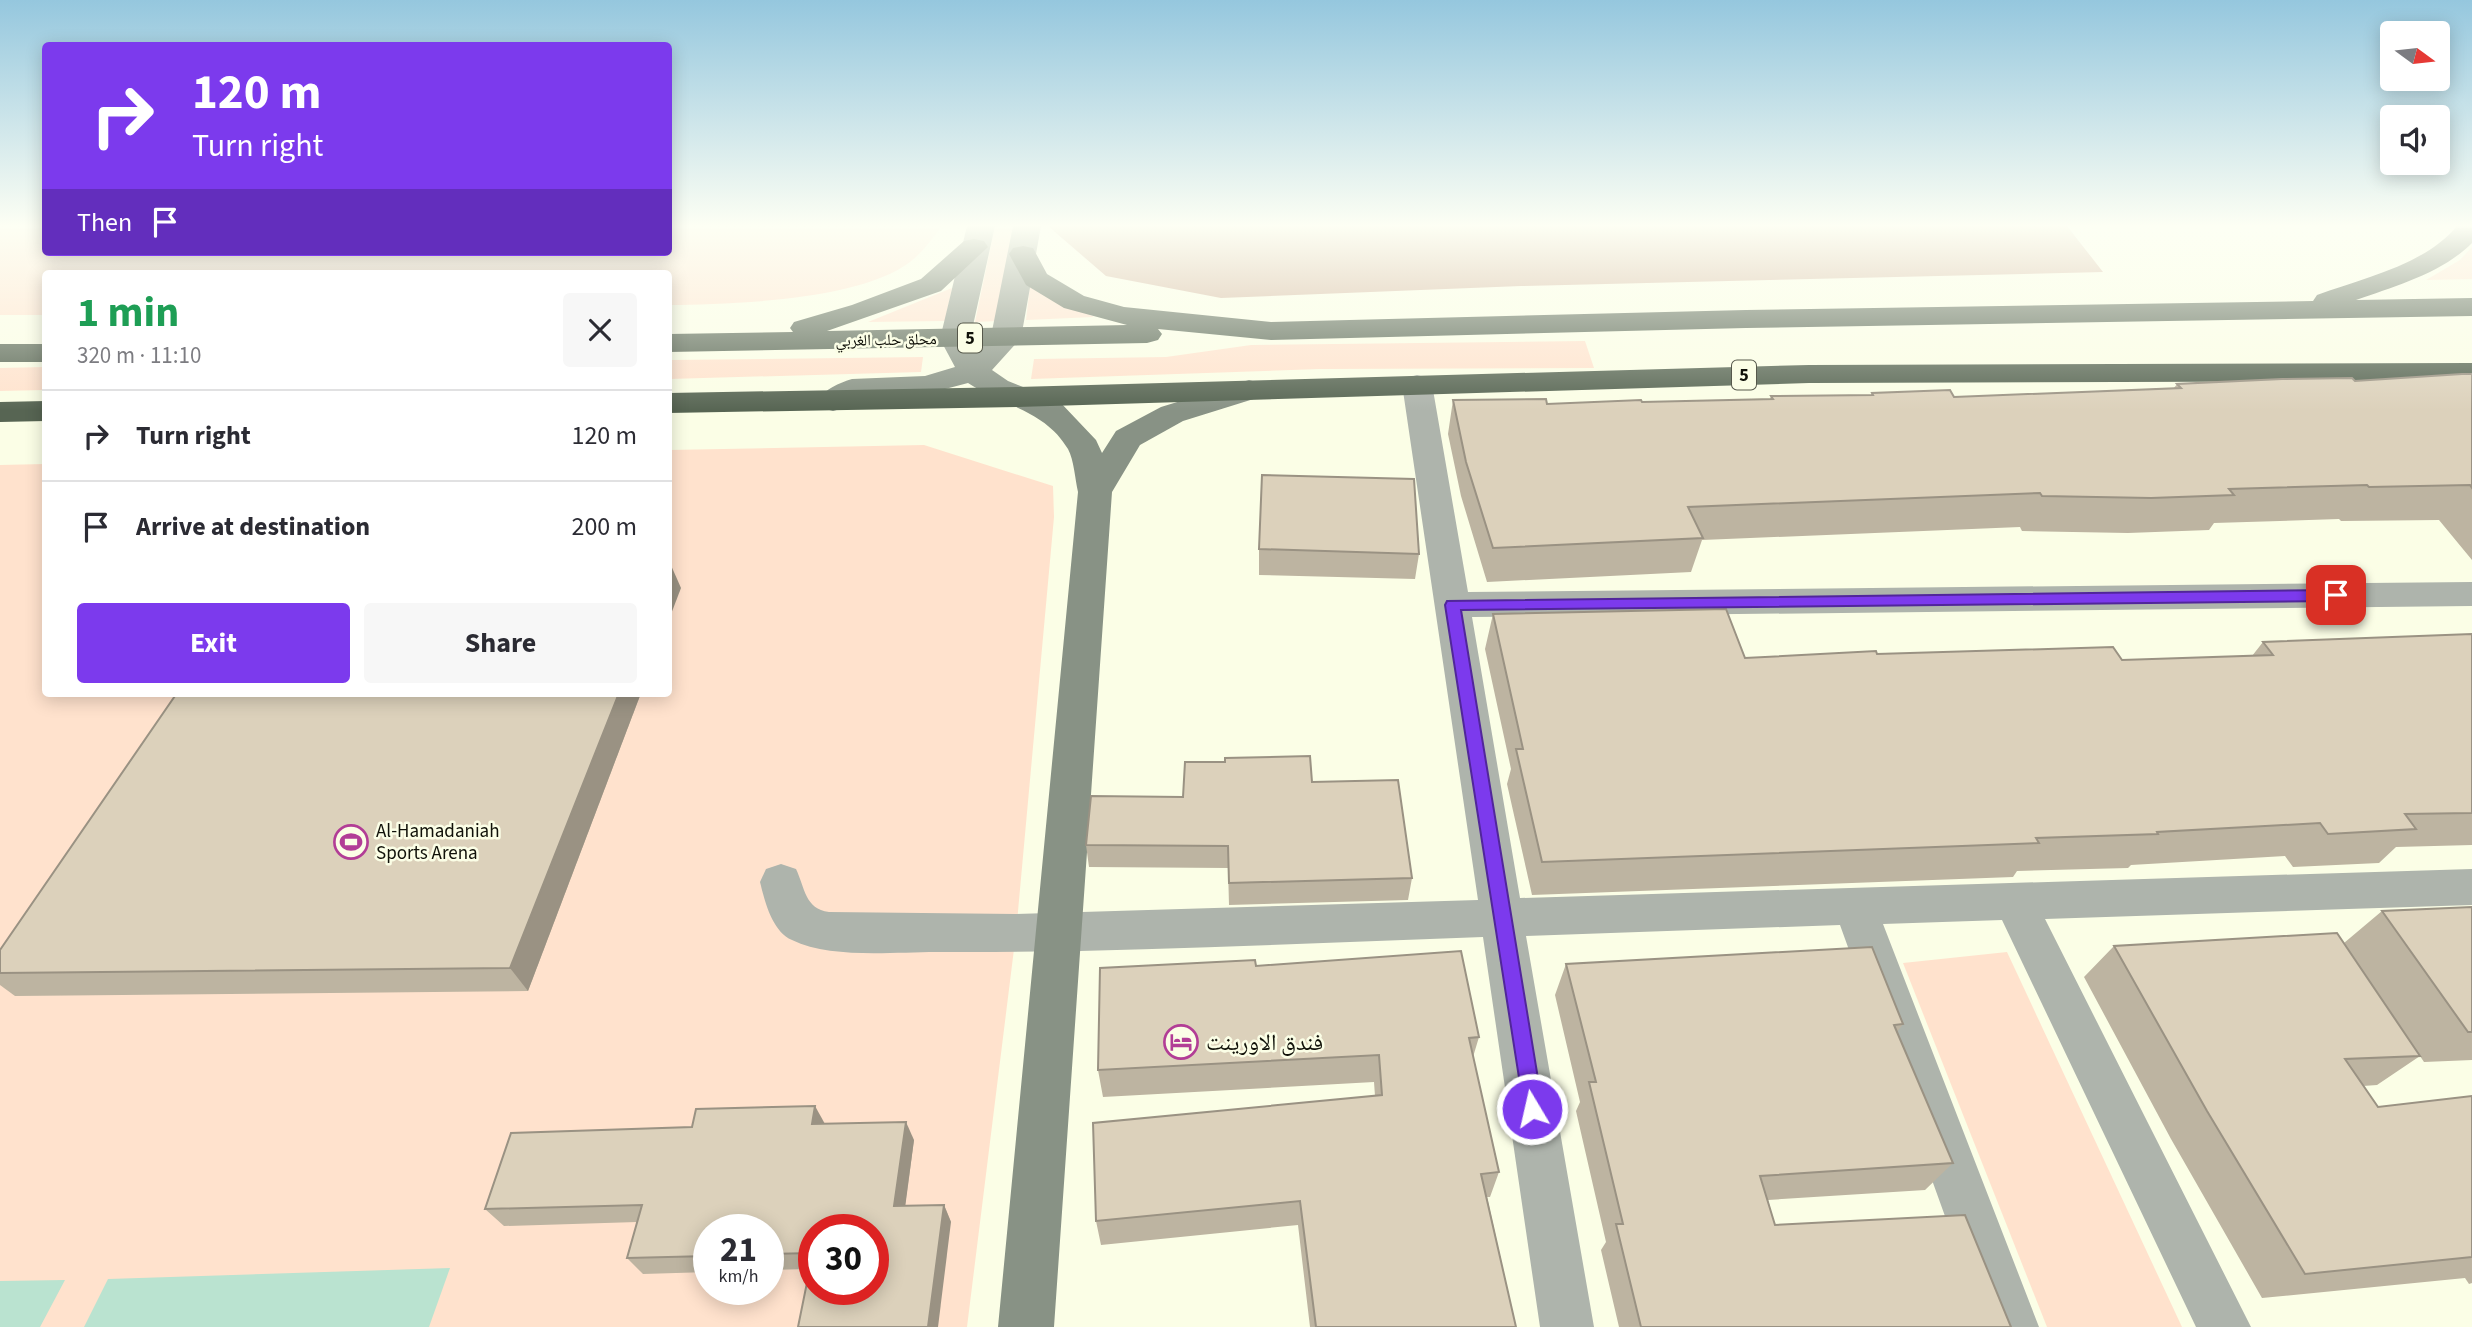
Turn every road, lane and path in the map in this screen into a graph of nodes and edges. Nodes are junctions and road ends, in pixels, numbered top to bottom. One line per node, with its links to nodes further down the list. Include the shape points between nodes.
1 (924, 288): 13 (highway, via 862,312)
2 (966, 288): 12 (main road)
3 (1016, 288): 11 (main road)
4 (1051, 288): 9 (highway, via 1074,302 1122,316)
5 (2361, 288): 7 (highway)
6 (2472, 307): 7 (highway, 5)
7 (2306, 309): 8 (highway, 5)
8 (1746, 319): 9 (highway, 5); 10 (highway, 5, via 2027,334)
9 (1271, 331): 11 (highway, محلق حلب الغربي / 5)
10 (2472, 331)
11 (1006, 338): 12 (highway, محلق حلب الغربي / 5); 18 (main road)
12 (955, 339): 13 (highway, محلق حلب الغربي / 5); 18 (main road)
13 (757, 342): 14 (highway, محلق حلب الغربي / 5)
14 (672, 343)
15 (2472, 349): 20 (highway, 5, via 2038,356)
16 (0, 353): 17 (highway)
17 (42, 353)
18 (973, 372): 23 (main road); 24 (main road, via 926,385 852,389)
19 (2472, 372): 20 (highway, 5)
20 (1810, 374): 21 (highway, 5)
21 (1417, 384): 22 (highway, 5); 30 (street)
22 (1249, 390): 23 (highway, 5); 28 (main road, via 1172,414 1128,438)
23 (1017, 397): 24 (highway, 5); 28 (main road, via 1048,408 1084,447)
24 (833, 401): 25 (highway, 5)
25 (672, 403)
26 (42, 411): 27 (highway)
27 (0, 412)
28 (1094, 492): 36 (main road)
29 (2472, 594): 30 (street)
30 (1452, 605): 35 (street)
31 (781, 882): 36 (street, via 787,906 798,923 819,932)
32 (2472, 887): 33 (street)
33 (2015, 902): 34 (street); 40 (street)
34 (1855, 907): 35 (street); 39 (street)
35 (1502, 919): 36 (street); 38 (street)
36 (1058, 931): 37 (main road)
37 (1026, 1327)
38 (1567, 1327)
39 (2012, 1327)
40 (2224, 1327)

